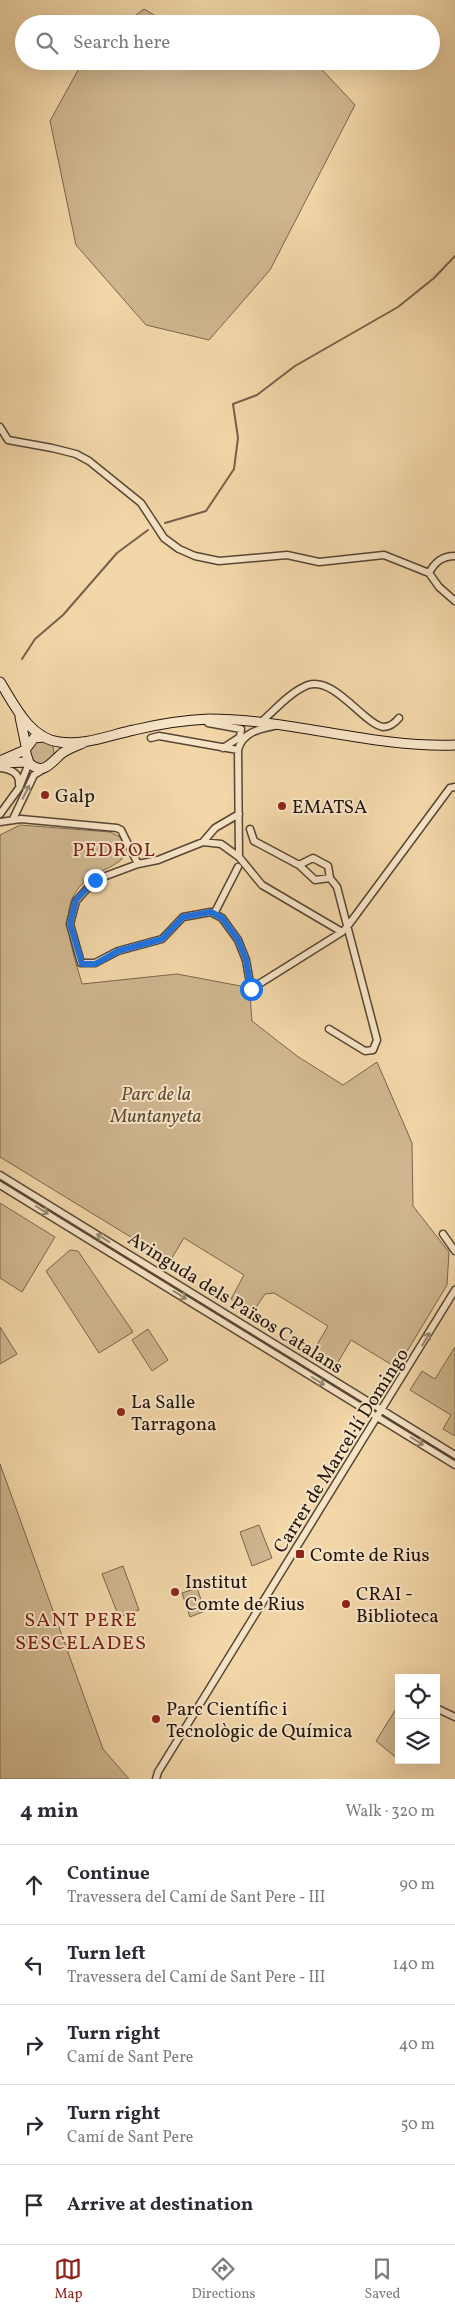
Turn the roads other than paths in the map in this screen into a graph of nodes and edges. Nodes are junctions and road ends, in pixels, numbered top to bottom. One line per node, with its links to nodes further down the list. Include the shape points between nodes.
1 (0, 427): 3 (street, via 8,440 76,454 89,461 141,503 164,538 196,556 219,561 288,555 319,562 384,555)
2 (455, 556): 3 (street, via 442,558)
3 (429, 573): 4 (street)
4 (455, 601)
5 (0, 682): 6 (main road)
6 (20, 714): 13 (main road); 17 (main road)
7 (399, 718): 9 (street, via 385,727 377,725 348,700 321,685 310,684 290,696)
8 (190, 720): 9 (main road); 11 (street); 15 (main road)
9 (260, 723): 10 (main road)
10 (278, 725): 12 (street); 16 (main road, via 406,743)
11 (241, 729): 12 (street); 18 (street, via 238,739)
12 (252, 732): 19 (street, via 241,742)
13 (48, 738): 15 (main road, via 60,742); 17 (main road, via 34,738); 20 (main road, via 57,749)
14 (151, 738): 18 (street, via 160,736)
15 (87, 741): 20 (main road, via 63,752)
16 (455, 745)
17 (26, 748): 21 (main road); 22 (main road)
18 (223, 748): 19 (street)
19 (238, 750): 27 (street)
20 (56, 760): 24 (main road)
21 (0, 762): 22 (main road)
22 (28, 762): 24 (main road); 26 (street)
23 (0, 768): 26 (street, via 17,775)
24 (44, 769): 28 (street, one-way to 24, via 34,775)
25 (455, 787): 37 (street, via 450,788)
26 (19, 788): 28 (street)
27 (239, 814): 30 (street, via 215,828); 31 (street)
28 (5, 817): 32 (street, via 117,828)
29 (250, 829): 33 (street, via 254,841)
30 (203, 842): 31 (street, via 222,844); 32 (street, via 158,860)
31 (239, 857): 37 (street, via 262,885)
32 (138, 864): 36 (street, via 95,880 76,900 70,924 82,964 95,964 118,951 162,939 183,917)
33 (299, 865): 35 (street, via 315,880); 35 (street, via 312,858 328,866)
34 (238, 867): 36 (street)
35 (330, 878): 37 (street, via 337,887)
36 (214, 914): 37 (street, via 222,918 238,940 246,960 251,989)
37 (345, 929): 38 (street, via 377,1040 373,1050 365,1051)
38 (329, 1029)
39 (0, 1175): 44 (street, Avinguda dels Països Catalans, one-way to 39)
40 (0, 1185): 45 (street, Avinguda dels Països Catalans, one-way to 45)
41 (443, 1234): 42 (street)
42 (455, 1251)
43 (455, 1290): 44 (street, Carrer de Marcel·lí Domingo, one-way to 43)
44 (383, 1410): 45 (street, Carrer de Marcel·lí Domingo); 46 (street, Avinguda dels Països Catalans)
45 (378, 1418): 47 (street, Avinguda dels Països Catalans, one-way to 47); 50 (street, Carrer de Marcel·lí Domingo)
46 (455, 1455)
47 (455, 1465)
48 (440, 1710): 49 (street)
49 (455, 1718)
50 (156, 1779)

